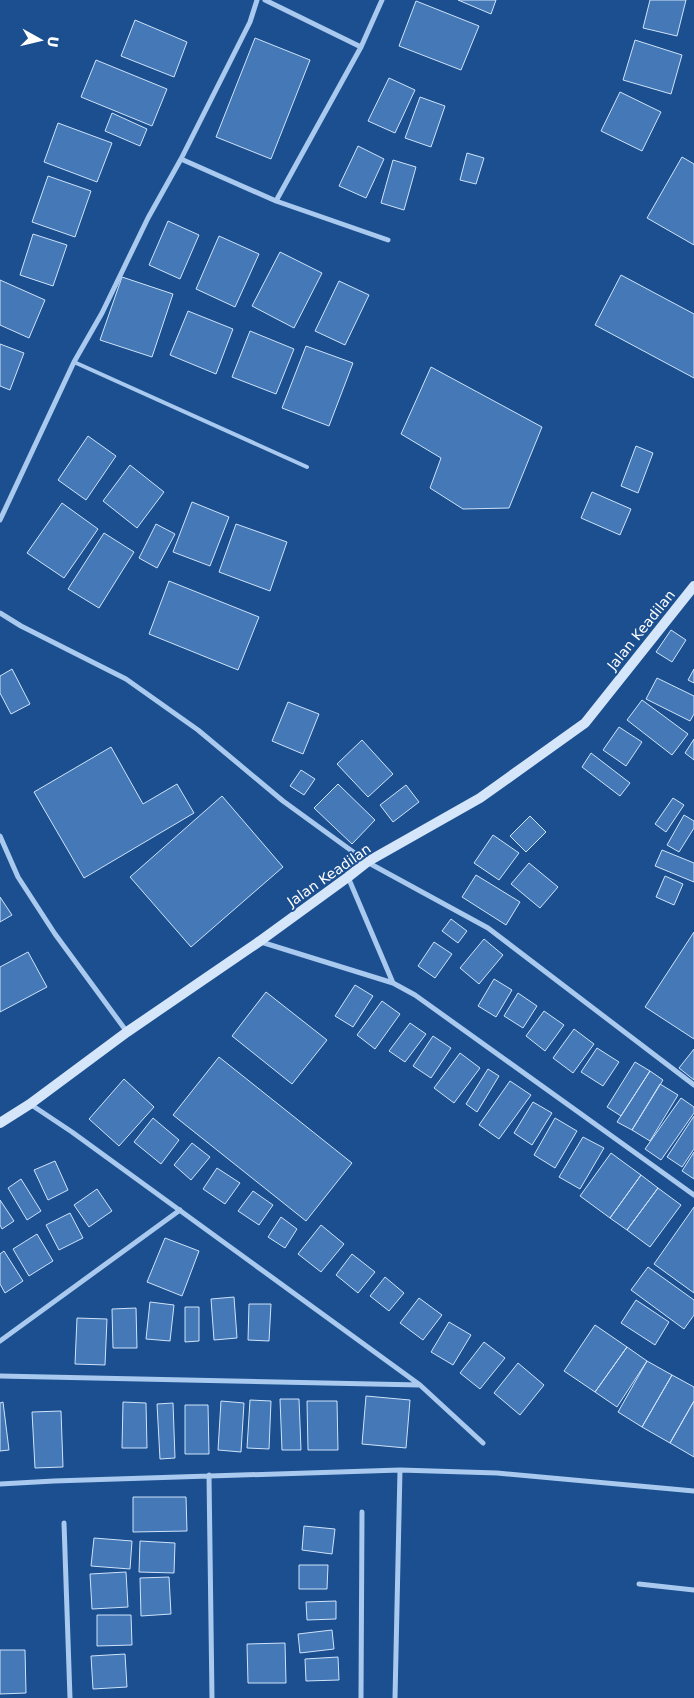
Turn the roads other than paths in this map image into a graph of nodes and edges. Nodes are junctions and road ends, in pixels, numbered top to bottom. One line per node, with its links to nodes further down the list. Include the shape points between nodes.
1 (257, 0): 5 (street, via 250,22)
2 (265, 0): 4 (street)
3 (382, 0): 4 (street)
4 (361, 47): 6 (street)
5 (181, 159): 6 (street); 8 (street)
6 (276, 201): 7 (street)
7 (388, 240)
8 (74, 362): 9 (lane); 10 (street)
9 (307, 467)
10 (0, 520)
11 (694, 586): 14 (main road, Jalan Keadilan, via 584,723 480,798)
12 (0, 613): 14 (street, via 126,679 198,730 283,801)
13 (0, 836): 18 (street, via 23,885)
14 (367, 862): 15 (main road, Jalan Keadilan); 19 (street, via 488,928)
15 (348, 877): 16 (main road, Jalan Keadilan); 17 (street)
16 (260, 941): 17 (street); 18 (main road, Jalan Keadilan)
17 (393, 983): 22 (street, via 423,1001)
18 (127, 1032): 20 (main road, Jalan Keadilan)
19 (694, 1085)
20 (30, 1104): 21 (main road, Jalan Keadilan); 23 (street)
21 (0, 1123)
22 (694, 1195)
23 (180, 1210): 24 (street); 26 (street)
24 (0, 1341)
25 (0, 1376): 26 (street)
26 (420, 1385): 27 (street)
27 (483, 1443)
28 (400, 1470): 29 (street); 31 (street, via 497,1473); 39 (street)
29 (209, 1476): 30 (street); 37 (street)
30 (0, 1484)
31 (694, 1491)
32 (362, 1512): 38 (street)
33 (64, 1523): 36 (street)
34 (639, 1584): 35 (street)
35 (694, 1590)
36 (70, 1698)
37 (212, 1698)
38 (361, 1698)
39 (394, 1698)

